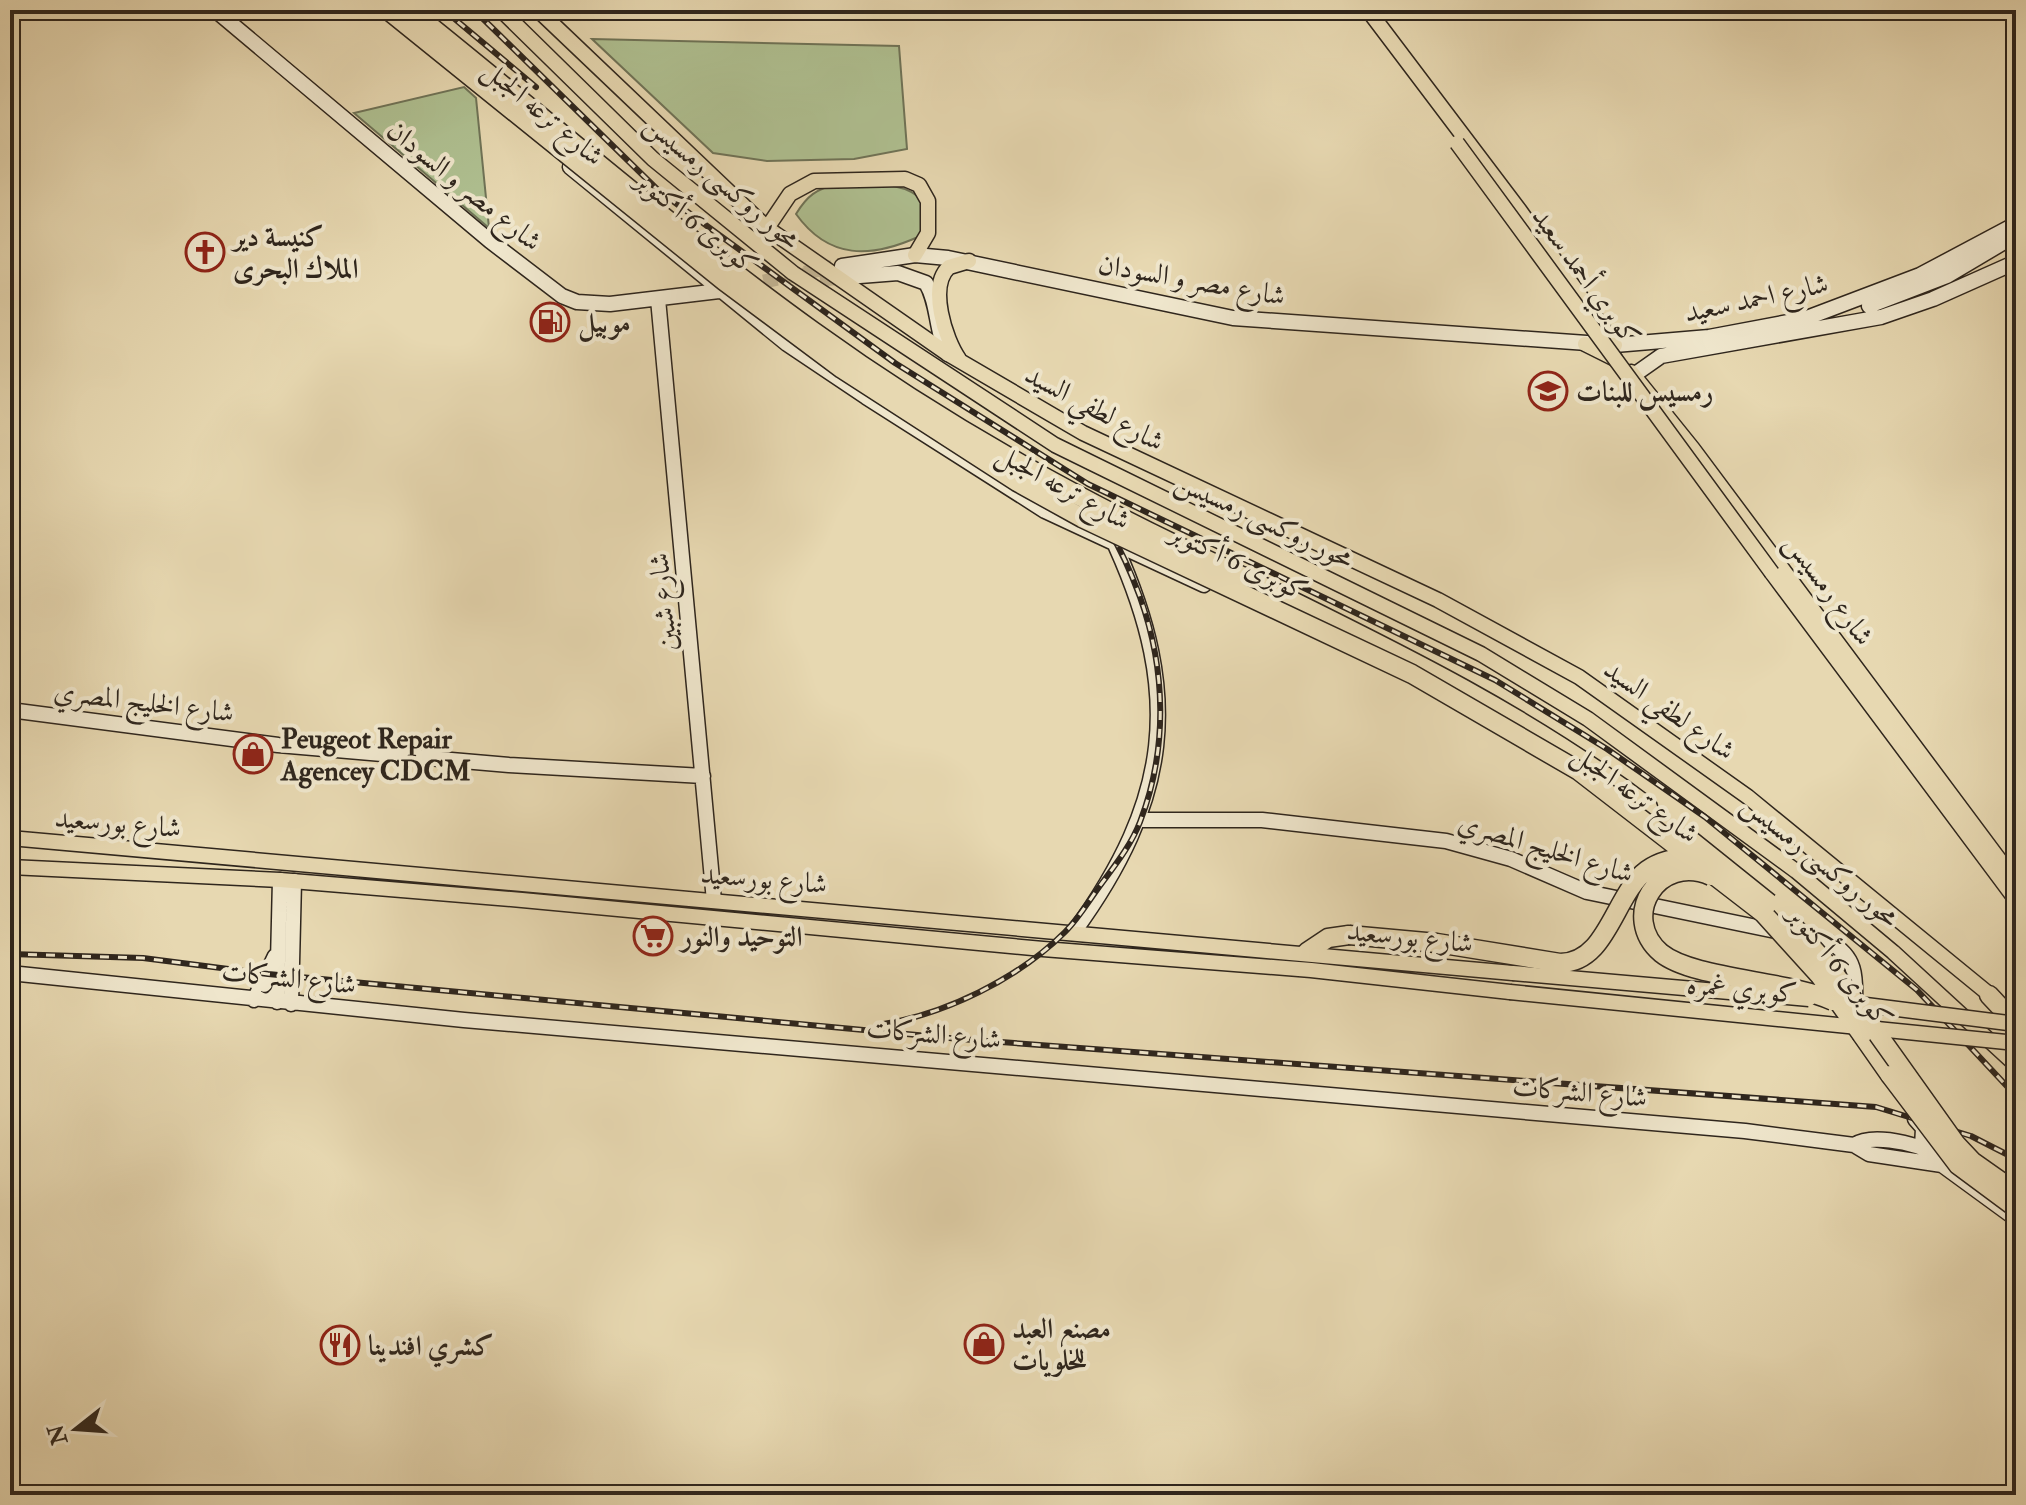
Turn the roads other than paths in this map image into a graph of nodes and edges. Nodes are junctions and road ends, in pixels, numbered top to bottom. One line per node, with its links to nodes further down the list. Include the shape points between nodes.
1 (215, 10): 20 (main road, شارع مصر و السودان, via 562,296 593,303)
2 (379, 10): 19 (main road, شارع ترعه الجبل)
3 (388, 10): 39 (highway, كوبرى 6 أكتوبر, bridge, via 724,281 842,369 1082,518 1412,674 1493,719 1579,771)
4 (410, 10): 35 (highway, كوبرى 6 أكتوبر, bridge, via 727,265 902,392 1086,503 1405,656 1519,718 1583,758)
5 (501, 10): 17 (main road, محور روكسى رمسيس, via 653,159)
6 (538, 10): 10 (main road, شارع لطفي السيد)
7 (1356, 10): 28 (main road, كوبري أحمد سعيد, bridge)
8 (1368, 10): 23 (main road)
9 (2016, 224): 21 (main road, شارع احمد سعيد, via 1920,275)
10 (767, 228): 12 (main road, via 790,194 814,181 905,179 927,189 930,226); 18 (main road, شارع لطفي السيد)
11 (2016, 235): 21 (main road, via 1924,287)
12 (915, 255): 14 (main road, شارع مصر و السودان); 18 (main road, شارع مصر و السودان)
13 (2016, 256): 16 (main road)
14 (969, 261): 22 (main road, شارع مصر و السودان, via 1233,318); 25 (main road, via 949,267 940,281 946,332)
15 (2016, 262): 16 (main road, شارع احمد سعيد)
16 (1996, 271): 26 (main road, شارع احمد سعيد, via 1881,317 1661,356)
17 (793, 273): 18 (main road); 64 (main road, محور روكسى رمسيس, via 1068,453 1481,654 1588,719 1796,871)
18 (843, 274): 24 (main road, شارع لطفي السيد); 24 (main road, via 898,273 926,283)
19 (719, 291): 20 (main road, شارع مصر و السودان); 27 (main road, شارع ترعه الجبل, via 866,397 1045,511)
20 (658, 299): 31 (main road, شارع شبين)
21 (1804, 319): 23 (main road, شارع احمد سعيد, via 1709,337)
22 (1585, 344): 23 (main road, شارع احمد سعيد); 26 (main road, شارع رمسيس)
23 (1615, 345)
24 (948, 354): 25 (main road, شارع لطفي السيد)
25 (964, 365): 56 (main road, شارع لطفي السيد, via 1083,433 1438,600 1579,677 1748,797)
26 (1634, 375): 30 (main road, شارع رمسيس)
27 (1116, 547): 32 (main road, via 1145,617 1158,689 1155,754); 48 (main road, شارع ترعه الجبل, via 1274,612 1534,752 1603,796)
28 (1772, 573): 30 (main road, شارع رمسيس)
29 (10, 710): 31 (main road, شارع الخليج المصري, via 278,745)
30 (1895, 729): 40 (main road, شارع رمسيس); 41 (main road, شارع رمسيس)
31 (703, 776): 42 (main road, شارع شبين)
32 (1139, 820): 48 (main road, شارع الخليج المصري, via 1262,820 1446,841 1511,859 1587,892); 49 (main road, via 1122,860)
33 (10, 838): 34 (main road, شارع بورسعيد)
34 (26, 840): 37 (main road); 42 (main road, شارع بورسعيد)
35 (1710, 855): 52 (highway, bridge, via 1679,857 1650,868 1589,953 1572,962 1349,935 1328,938); 70 (highway, كوبرى 6 أكتوبر, bridge, via 1810,942 1956,1144)
36 (10, 867): 37 (main road, شارع بورسعيد)
37 (30, 869): 38 (main road, شارع بورسعيد)
38 (287, 881): 45 (main road, شارع بورسعيد); 46 (main road)
39 (1722, 882): 58 (highway, bridge, via 1682,870 1657,884 1643,917 1659,951 1692,968 1798,987); 71 (highway, كوبرى 6 أكتوبر, bridge, via 1763,913 1820,976 1943,1148)
40 (2016, 882)
41 (2016, 900)
42 (714, 901): 43 (main road, شارع بورسعيد)
43 (745, 903): 44 (main road, شارع بورسعيد); 45 (main road, via 748,914)
44 (785, 905): 47 (main road); 49 (main road, شارع بورسعيد)
45 (743, 921): 47 (main road, شارع بورسعيد)
46 (286, 922): 50 (main road); 59 (main road)
47 (784, 924): 51 (main road, شارع بورسعيد)
48 (1772, 930): 62 (main road, شارع ترعه الجبل); 62 (main road, شارع الخليج المصري, via 1829,942 1849,957 1856,982)
49 (1068, 932): 51 (main road); 52 (main road, شارع بورسعيد)
50 (278, 949): 57 (main road); 59 (main road)
51 (1046, 950): 55 (main road, شارع بورسعيد)
52 (1307, 952): 54 (main road, شارع بورسعيد)
53 (10, 973): 57 (main road, شارع الشركات)
54 (1513, 973): 58 (main road, كوبري غمره, bridge)
55 (1510, 992): 63 (main road, كوبري غمره, bridge)
56 (1989, 995): 60 (main road); 61 (highway)
57 (254, 1000): 59 (main road, شارع الشركات)
58 (1833, 1001): 61 (main road, كوبري غمره, bridge)
59 (284, 1003): 67 (main road, شارع الشركات, via 1745,1131)
60 (2016, 1012)
61 (2016, 1024)
62 (1853, 1036): 65 (main road, شارع ترعه الجبل)
63 (2016, 1043)
64 (2016, 1065)
65 (1916, 1122): 66 (main road); 68 (main road, شارع ترعه الجبل, via 1923,1128)
66 (1901, 1143): 67 (main road, شارع الشركات, via 1867,1140); 68 (main road, شارع الشركات)
67 (1854, 1145): 69 (main road, شارع الشركات, via 1869,1154 1942,1165)
68 (1922, 1147): 69 (main road, شارع الشركات, via 1944,1156)
69 (1977, 1188): 71 (main road, شارع الشركات)
70 (2016, 1192)
71 (2016, 1214)

